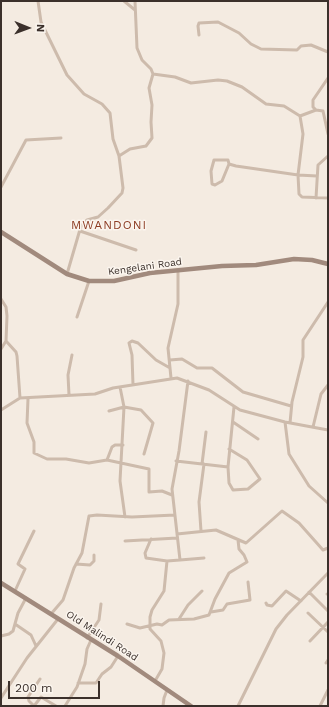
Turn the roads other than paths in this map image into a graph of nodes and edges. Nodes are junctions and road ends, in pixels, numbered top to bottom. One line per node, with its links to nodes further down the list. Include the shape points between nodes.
1 (38, 1): 14 (street, via 41,22 67,75 84,94 109,111 113,139)
2 (124, 1): 4 (street)
3 (135, 1): 4 (street)
4 (135, 10): 7 (street, via 137,48 142,60)
5 (199, 35): 6 (street, via 200,23 218,22 261,49 297,50 307,44)
6 (328, 52)
7 (153, 74): 10 (street, via 175,77 191,83 218,80 227,82 242,87 266,104 284,106); 14 (street, via 149,88 152,138 146,146 133,148)
8 (328, 78): 9 (street, via 314,100)
9 (316, 110): 10 (street); 11 (street, via 324,112)
10 (300, 116): 17 (street, via 303,134)
11 (327, 127): 12 (street)
12 (328, 134)
13 (61, 138): 19 (street, via 26,140)
14 (119, 156): 22 (street, via 123,191 100,215 85,222)
15 (328, 156): 18 (street, via 318,163)
16 (229, 164): 16 (street, via 228,160 213,160 212,184 216,185 223,180); 17 (street)
17 (298, 175): 18 (street); 20 (street, via 299,194 302,197)
18 (316, 176): 20 (street)
19 (1, 187)
20 (316, 198): 21 (street)
21 (328, 198)
22 (80, 231): 24 (street); 27 (street)
23 (1, 232): 27 (main road, Kengelani Road)
24 (136, 250)
25 (328, 264): 26 (main road, Kengelani Road, via 294,259 256,265)
26 (178, 270): 28 (main road, Kengelani Road, via 114,281); 36 (street, via 178,304 169,345)
27 (67, 274): 28 (main road, Kengelani Road)
28 (89, 281): 32 (street)
29 (1, 299): 31 (street)
30 (328, 302): 46 (street, via 303,340 303,357)
31 (3, 304): 33 (street, via 7,312)
32 (77, 317)
33 (6, 341): 34 (street); 44 (street, via 17,356)
34 (1, 349)
35 (72, 355): 43 (street, via 68,370)
36 (170, 360): 37 (street); 46 (street, via 182,359 198,368 212,368 243,392)
37 (170, 368): 38 (street); 40 (street, via 132,341 129,343)
38 (171, 378): 39 (street); 40 (street)
39 (188, 381): 48 (street, via 209,390); 62 (street)
40 (134, 385): 42 (street)
41 (328, 385): 54 (street, via 322,393)
42 (120, 387): 43 (street, via 95,394); 47 (street)
43 (69, 395): 45 (street)
44 (20, 398): 45 (street); 49 (street)
45 (28, 399): 61 (street, via 27,423 34,442 33,452 47,458 89,463)
46 (291, 406): 53 (street)
47 (124, 407): 50 (street); 58 (street); 60 (street, via 141,410 153,423)
48 (234, 407): 51 (street); 52 (street)
49 (1, 410)
50 (109, 411)
51 (233, 422): 57 (street); 59 (street)
52 (285, 422): 53 (street); 67 (street, via 288,452 298,472 314,492)
53 (290, 423): 54 (street)
54 (313, 427): 55 (street)
55 (328, 430)
56 (206, 432): 64 (street)
57 (258, 439)
58 (123, 445): 61 (street, via 112,447); 63 (street)
59 (229, 449): 65 (street); 65 (street, via 247,460 260,479 248,489 234,490 229,483)
60 (144, 454)
61 (107, 460): 63 (street)
62 (176, 461): 64 (street); 66 (street)
63 (122, 462): 66 (street, via 149,469 149,492); 69 (street, via 120,481)
64 (203, 464): 65 (street); 70 (street, via 199,502)
65 (228, 467)
66 (172, 495): 68 (street)
67 (328, 503)
68 (175, 515): 69 (street); 72 (street)
69 (125, 517): 81 (street, via 89,516 83,549)
70 (201, 530): 72 (street); 74 (street, via 218,530)
71 (34, 531): 85 (street, via 18,564 25,569)
72 (177, 536): 73 (street); 79 (street)
73 (151, 539): 75 (street); 80 (street, via 145,557)
74 (238, 540): 76 (street, via 247,543 282,511 299,523 323,550); 93 (street, via 238,549 246,562 229,573)
75 (124, 542)
76 (328, 548)
77 (94, 555): 81 (street, via 90,565)
78 (204, 558): 79 (street)
79 (180, 560): 80 (street)
80 (167, 561): 101 (street, via 164,591 152,610)
81 (76, 564): 95 (street, via 63,600)
82 (328, 573): 87 (street)
83 (248, 582): 93 (street, via 250,600 227,604 223,610)
84 (1, 583): 85 (main road, Old Malindi Road)
85 (15, 591): 88 (main road, Old Malindi Road)
86 (202, 591): 97 (street)
87 (309, 592): 89 (street); 92 (street)
88 (26, 598): 95 (main road, Old Malindi Road); 99 (street)
89 (301, 601): 90 (street, via 286,591 272,606); 120 (street, via 276,629)
90 (266, 603)
91 (101, 604): 105 (street, via 99,620)
92 (328, 611)
93 (211, 612): 97 (street, via 208,616 197,619)
94 (308, 613): 102 (street)
95 (51, 614): 96 (main road, Old Malindi Road)
96 (58, 619): 105 (main road, Old Malindi Road); 107 (street)
97 (179, 619): 101 (street, via 169,620 162,626)
98 (328, 622): 102 (street)
99 (15, 624): 104 (street, via 12,632); 107 (street, via 31,635)
100 (127, 624): 101 (street, via 140,628)
101 (149, 625): 110 (street, via 161,641 164,653 162,669)
102 (323, 627): 103 (street); 106 (street)
103 (328, 632)
104 (1, 636)
105 (89, 639): 108 (main road, Old Malindi Road); 111 (street, via 85,664)
106 (310, 641)
107 (36, 646): 114 (street)
108 (118, 656): 110 (main road, Old Malindi Road); 111 (street, via 96,683)
109 (40, 679): 115 (street, via 28,697)
110 (155, 681): 112 (main road, Old Malindi Road)
111 (78, 684): 117 (street)
112 (167, 690): 118 (street); 119 (main road, Old Malindi Road)
113 (328, 690): 121 (street)
114 (1, 698)
115 (34, 706): 116 (street, via 41,697)
116 (56, 706)
117 (65, 706)
118 (163, 706)
119 (191, 706)
120 (238, 706)
121 (320, 706)

